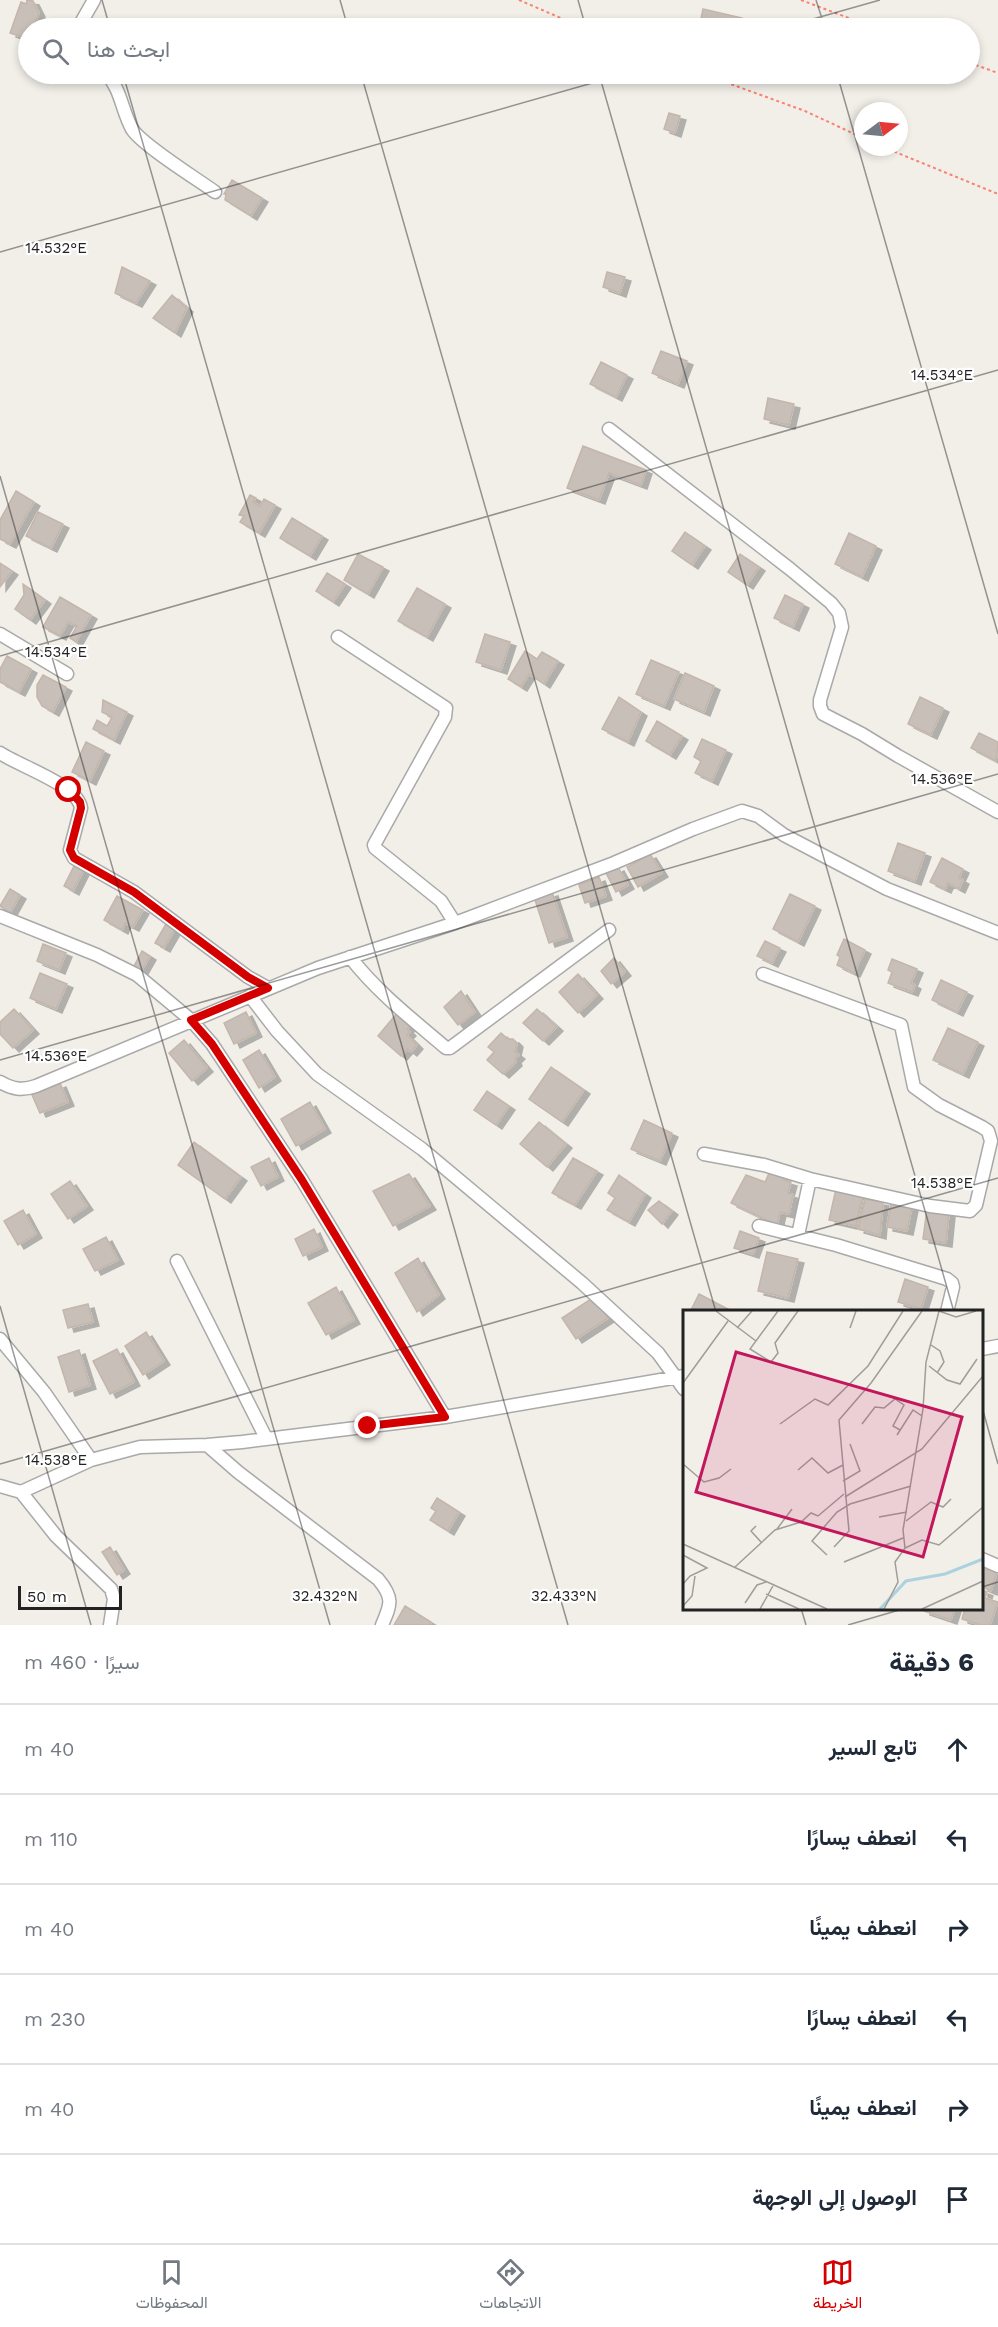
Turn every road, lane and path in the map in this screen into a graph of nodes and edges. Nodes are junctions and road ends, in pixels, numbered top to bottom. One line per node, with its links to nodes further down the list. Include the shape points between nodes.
1 (94, 0): 4 (street)
2 (519, 0): 5 (path)
3 (801, 0): 6 (path)
4 (84, 18)
5 (561, 18)
6 (849, 18)
7 (980, 67): 8 (path)
8 (998, 73)
9 (113, 84): 13 (street, via 133,131)
10 (731, 84): 11 (path)
11 (854, 134)
12 (905, 156): 14 (path)
13 (215, 192)
14 (998, 194)
15 (609, 429): 20 (street, via 790,569 839,613 842,627 820,700 823,714)
16 (0, 634): 18 (street)
17 (338, 637): 22 (street, via 446,708 445,717 374,845 441,901)
18 (67, 674)
19 (0, 753): 27 (street, via 69,790 80,802 70,850 74,858 134,892)
20 (998, 812)
21 (0, 916): 29 (street, via 137,975)
22 (455, 923): 24 (street, via 746,810 784,835 887,889); 25 (street)
23 (609, 930): 25 (street, via 450,1048 397,1007)
24 (998, 933)
25 (350, 957): 27 (street)
26 (763, 974): 32 (street, via 901,1025 914,1087 988,1131 991,1141 976,1205 970,1211)
27 (268, 988): 28 (street)
28 (250, 996): 29 (street); 40 (street, via 317,1074 422,1149 567,1270)
29 (191, 1020): 30 (street, via 28,1089); 41 (street, via 212,1044 302,1180)
30 (0, 1082)
31 (704, 1154): 32 (street, via 764,1165)
32 (810, 1179): 34 (street)
33 (759, 1226): 34 (street)
34 (798, 1234): 36 (street, via 947,1280 953,1287)
35 (177, 1262): 42 (street)
36 (947, 1310)
37 (0, 1339): 44 (street, via 44,1392)
38 (998, 1346): 39 (street)
39 (983, 1349)
40 (680, 1376): 41 (street)
41 (445, 1417): 42 (street)
42 (266, 1438): 43 (street)
43 (207, 1445): 44 (street, via 140,1447); 50 (street, via 378,1579 390,1596)
44 (91, 1460): 46 (street)
45 (0, 1486): 46 (street)
46 (21, 1492): 49 (street, via 56,1536 111,1589 114,1599)
47 (983, 1560): 48 (street)
48 (998, 1566)
49 (110, 1625)
50 (382, 1625)

